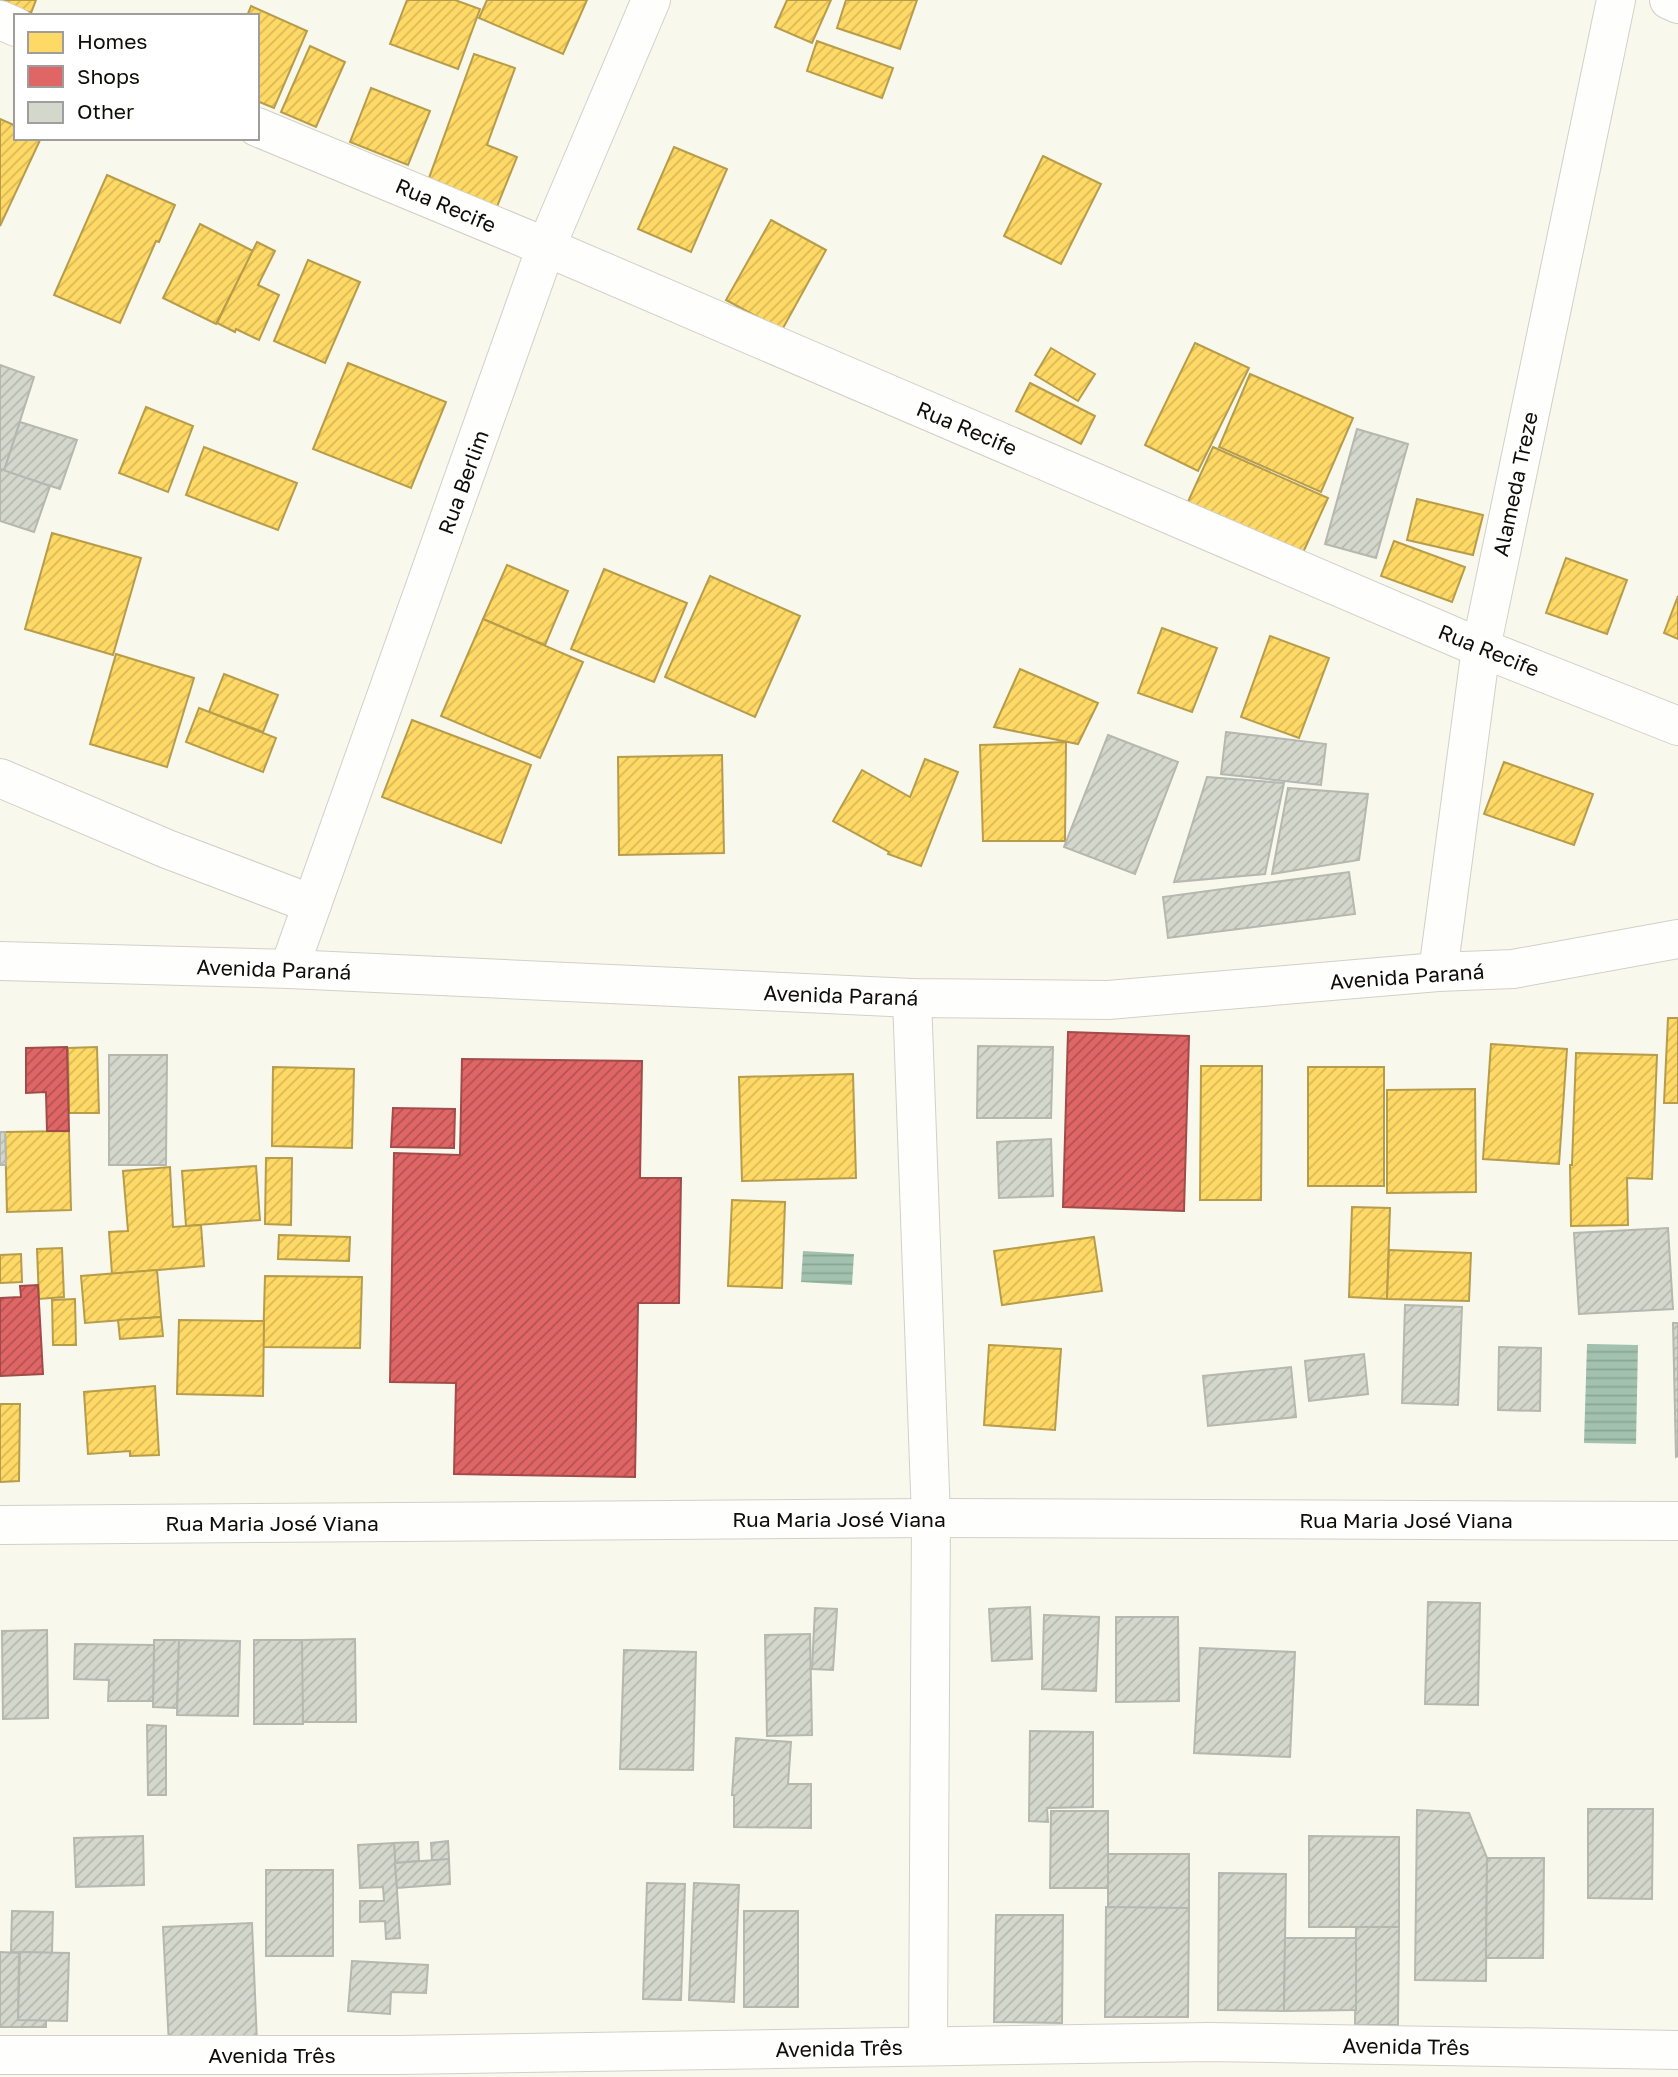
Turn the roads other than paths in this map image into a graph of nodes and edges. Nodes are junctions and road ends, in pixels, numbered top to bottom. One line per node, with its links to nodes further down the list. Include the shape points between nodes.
1 (651, 0): 6 (street, Rua Berlim)
2 (1616, 0): 7 (street, Alameda Treze)
3 (1669, 0): 4 (street)
4 (1678, 4)
5 (259, 128): 6 (street, Rua Recife)
6 (546, 247): 7 (street, Rua Recife); 10 (street, Rua Berlim)
7 (1481, 648): 8 (street, Rua Recife); 14 (street, Alameda Treze)
8 (1678, 726)
9 (0, 778): 10 (street)
10 (312, 904): 13 (street, Rua Berlim)
11 (1678, 939): 14 (street, Avenida Paraná, via 1513,969)
12 (0, 961): 13 (street, Avenida Paraná)
13 (289, 969): 15 (street, Avenida Paraná)
14 (1438, 972): 15 (street, Avenida Paraná, via 1108,1000)
15 (912, 998): 16 (street)
16 (931, 1518): 17 (street, Rua Maria José Viana); 18 (street, Rua Maria José Viana); 19 (street)
17 (1678, 1521)
18 (0, 1525)
19 (928, 2046): 20 (street, Avenida Três, via 1209,2042); 21 (street, Avenida Três, via 400,2055)
20 (1678, 2050)
21 (0, 2055)

